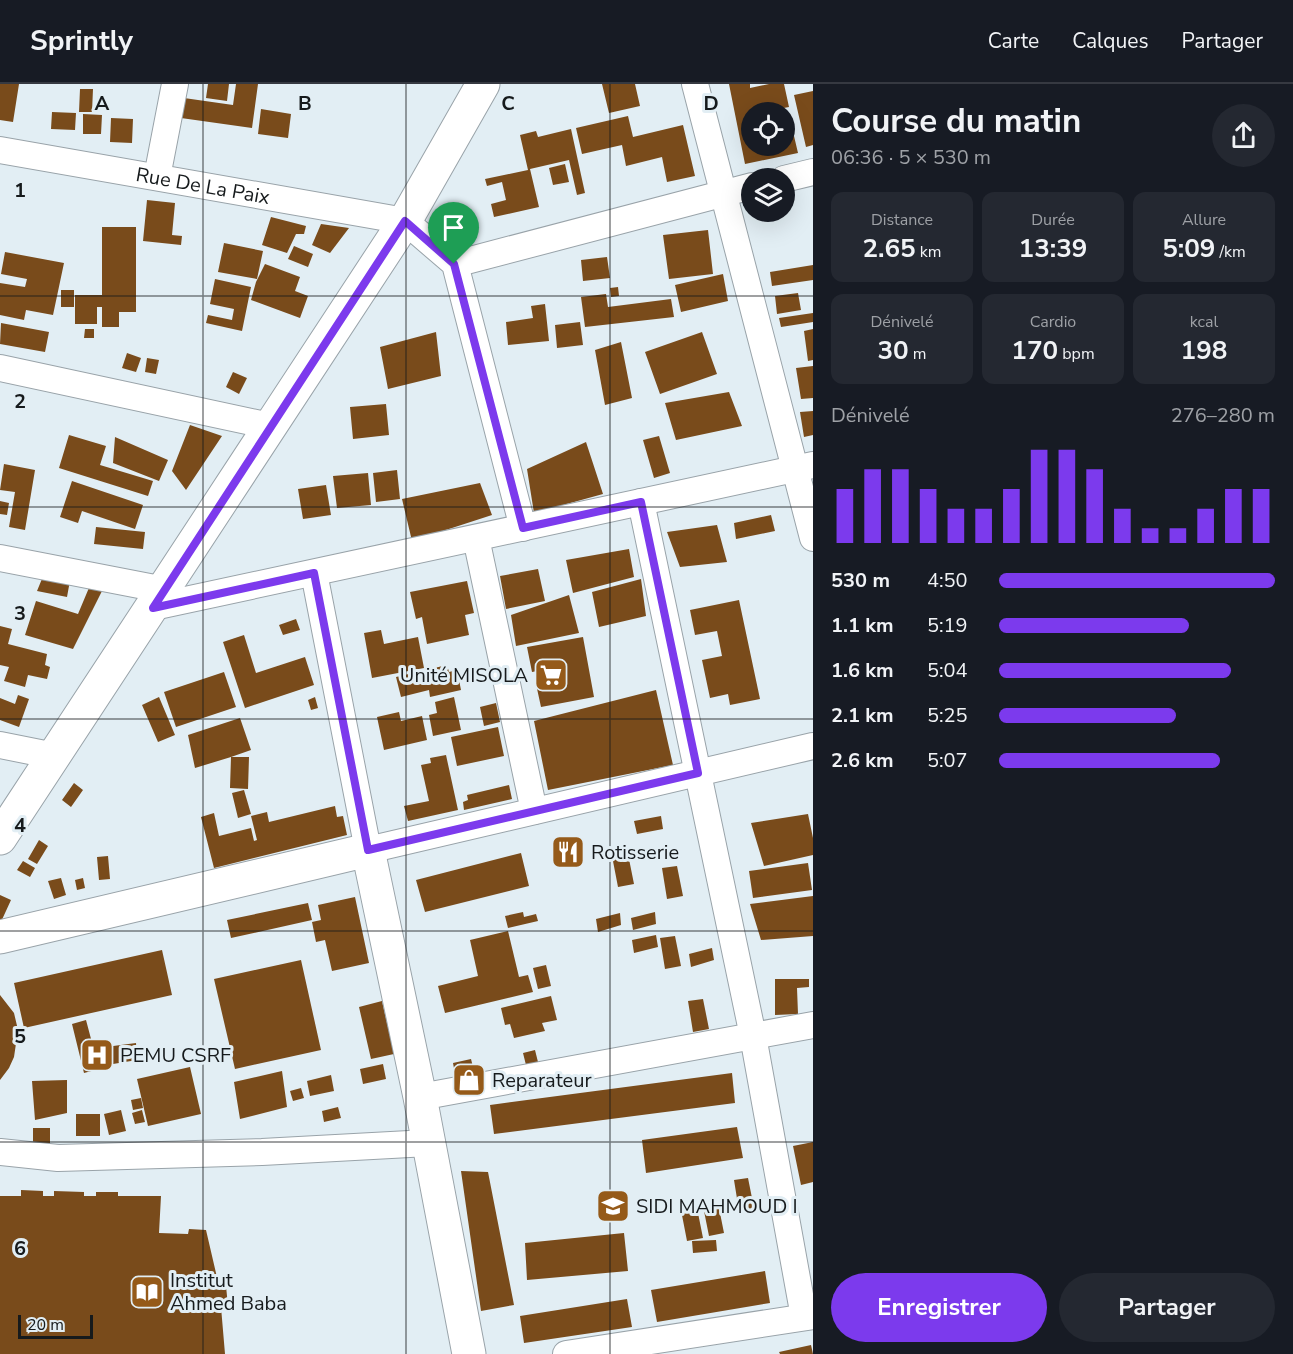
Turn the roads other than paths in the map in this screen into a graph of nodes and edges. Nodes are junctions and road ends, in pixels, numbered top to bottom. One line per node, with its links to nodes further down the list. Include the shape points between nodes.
1 (175, 84): 7 (street)
2 (483, 84): 10 (street)
3 (695, 84): 9 (street)
4 (0, 150): 7 (street, Rue De La Paix)
5 (813, 172): 6 (street)
6 (795, 176)
7 (158, 177): 10 (street, Rue De La Paix)
8 (741, 188): 9 (street)
9 (724, 192): 11 (street); 14 (street)
10 (405, 221): 11 (street); 13 (street)
11 (454, 264): 16 (street)
12 (0, 368): 13 (street)
13 (270, 426): 21 (street)
14 (805, 467): 15 (street); 18 (street)
15 (641, 502): 16 (street); 25 (street)
16 (523, 528): 17 (street)
17 (476, 538): 20 (street); 26 (street)
18 (813, 538)
19 (0, 558): 21 (street)
20 (314, 573): 21 (street); 28 (street)
21 (159, 598): 24 (street)
22 (0, 745): 24 (street)
23 (813, 746): 25 (street)
24 (55, 756): 27 (street)
25 (698, 773): 26 (street); 31 (street)
26 (534, 811): 28 (street)
27 (0, 838)
28 (368, 850): 29 (street); 32 (street)
29 (0, 937)
30 (813, 1025): 31 (street)
31 (753, 1036): 32 (street); 35 (street)
32 (420, 1097): 33 (street)
33 (428, 1143): 34 (street, via 58,1158); 36 (street)
34 (0, 1152)
35 (808, 1316): 37 (street)
36 (469, 1354)
37 (566, 1354)

